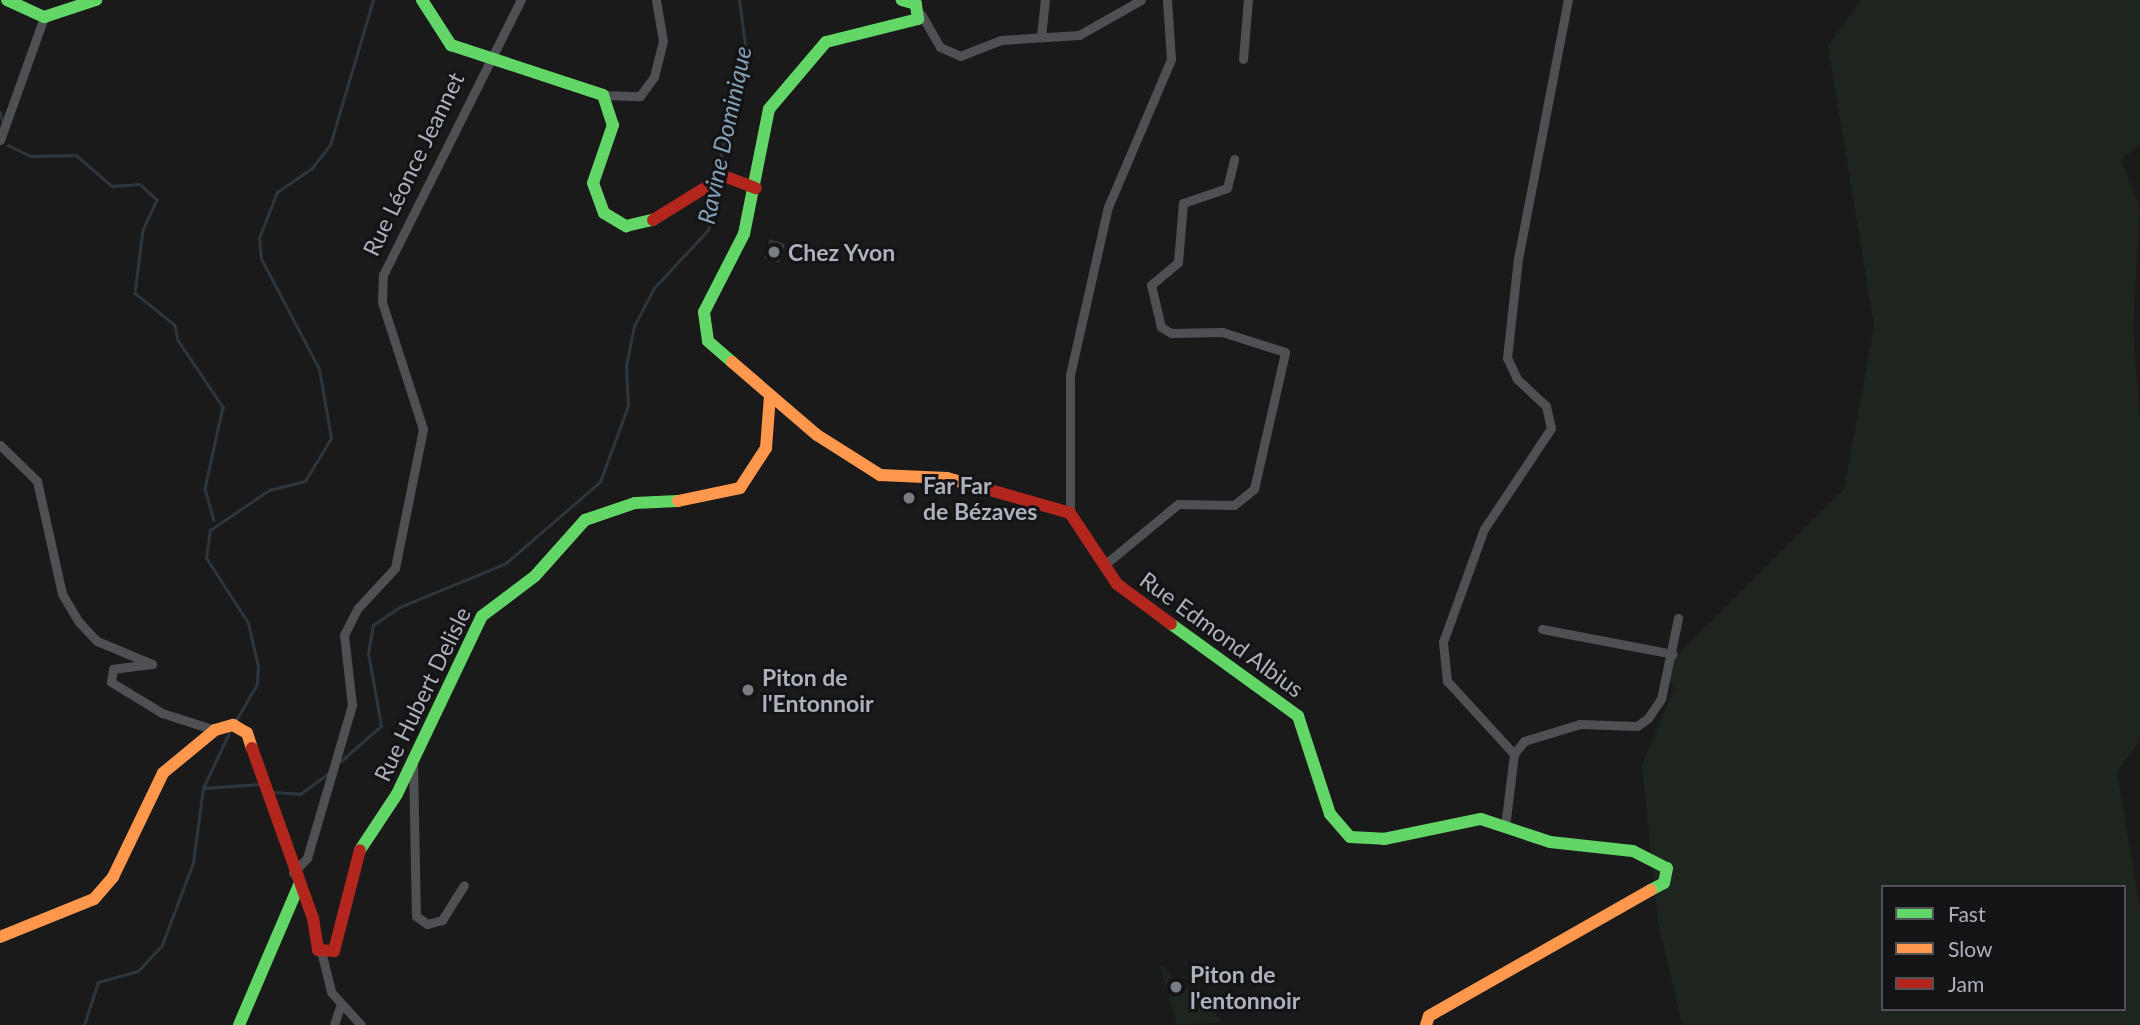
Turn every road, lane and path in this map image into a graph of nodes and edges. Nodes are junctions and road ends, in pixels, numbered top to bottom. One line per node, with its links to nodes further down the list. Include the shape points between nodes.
1 (7, 0): 13 (main road)
2 (96, 0): 13 (main road)
3 (422, 0): 16 (main road, via 451,45)
4 (521, 0): 16 (street, Rue Léonce Jeannet)
5 (656, 0): 17 (street, via 663,41 654,77 640,96)
6 (902, 0): 12 (main road, via 916,4)
7 (1045, 0): 14 (street)
8 (1141, 0): 14 (street, via 1079,34)
9 (1167, 0): 23 (street, via 1171,59 1108,207 1070,375)
10 (1248, 0): 15 (street)
11 (1568, 0): 29 (street, via 1518,260 1507,358 1517,379 1546,406 1551,428 1484,529 1443,642 1447,681)
12 (921, 14): 14 (street, via 940,47 960,56 1001,40); 20 (main road, via 914,22 836,37 801,68 769,109)
13 (44, 17): 18 (street)
14 (1041, 37)
15 (1243, 59)
16 (487, 61): 17 (main road); 32 (street, Rue Léonce Jeannet, via 383,275 382,302 423,429 395,568 358,608 344,635 352,705 307,858)
17 (603, 95): 20 (main road, via 613,125 593,183 604,213 626,226 650,222 724,176)
18 (0, 140)
19 (1234, 159): 24 (street, via 1227,188 1183,203 1178,262 1151,285 1161,327 1171,333 1222,332 1285,352 1254,489 1234,505 1178,504)
20 (751, 186): 21 (main road, via 744,234 703,322 708,341)
21 (770, 396): 23 (main road, via 880,475 958,480); 30 (main road, Rue Hubert Delisle, via 766,448 740,488 707,499 635,503 585,520 534,576 492,603)
22 (0, 445): 28 (street, via 37,481 62,594 79,622 97,641 152,664 113,669 111,682 162,713)
23 (1070, 513): 24 (main road, Rue Edmond Albius)
24 (1103, 566): 31 (main road, Rue Edmond Albius, via 1141,602 1298,716 1330,814 1350,837 1384,839 1481,819)
25 (1678, 618): 27 (street)
26 (1542, 629): 27 (street)
27 (1673, 654): 29 (street, via 1661,699 1637,726 1580,724 1524,741)
28 (220, 729): 32 (main road, via 247,733); 34 (main road, via 152,787 113,877 94,899)
29 (1514, 754): 31 (street)
30 (413, 762): 33 (street, via 416,916 427,924 442,920); 35 (main road, Rue Hubert Delisle, via 354,859 337,942)
31 (1504, 827): 40 (main road, Rue Edmond Albius, via 1550,842 1649,855 1671,875 1575,939 1429,1016)
32 (296, 879): 35 (main road); 37 (main road, Rue Léonce Jeannet)
33 (464, 884)
34 (0, 937)
35 (322, 955): 36 (street)
36 (340, 1007): 38 (street); 39 (street)
37 (239, 1025)
38 (334, 1025)
39 (361, 1025)
40 (1426, 1025)

